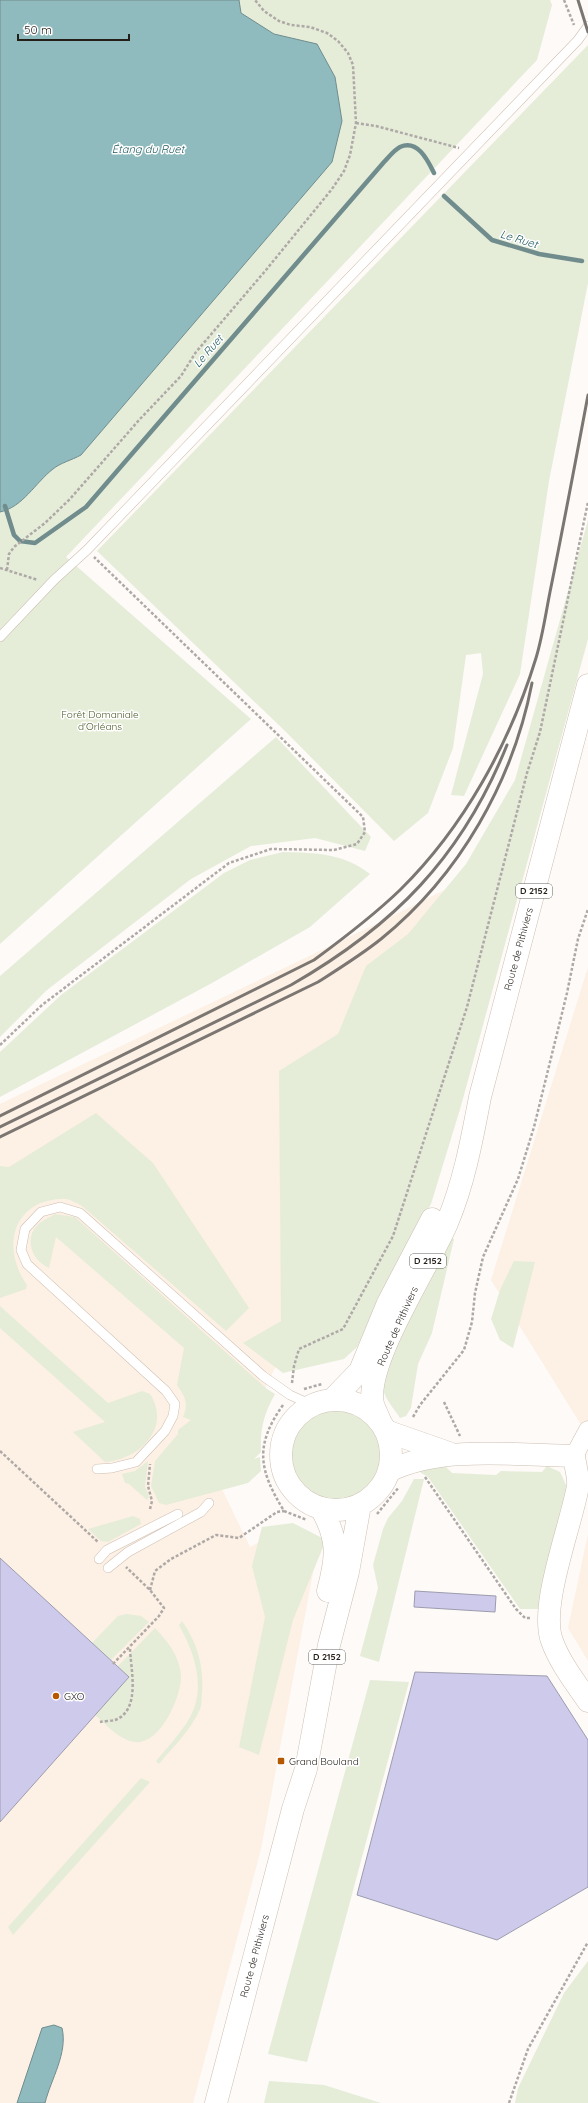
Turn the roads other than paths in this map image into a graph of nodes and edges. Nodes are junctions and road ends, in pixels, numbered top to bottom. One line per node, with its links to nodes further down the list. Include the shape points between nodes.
1 (588, 26): 2 (lane, via 87,550 54,580)
2 (0, 637)
3 (588, 685): 4 (main road, Route de Pithiviers / D 2152)
4 (480, 1097): 5 (main road, Route de Pithiviers / D 2152, via 434,1215 388,1303 360,1371); 6 (main road, Route de Pithiviers / D 2152, via 472,1141 447,1223 402,1310 377,1371 373,1403)
5 (322, 1403): 6 (main road, via 346,1400 359,1404 370,1411); 10 (lane, via 290,1396 263,1376 80,1212 60,1206 41,1212 25,1229 21,1250 27,1264 166,1391 175,1404 173,1416 165,1431 136,1462); 14 (main road, via 303,1411 289,1427 284,1436 281,1457 283,1469 294,1490 302,1499)
6 (383, 1426): 8 (main road); 11 (main road, via 392,1450)
7 (588, 1430): 9 (street)
8 (457, 1448): 9 (main road); 11 (main road)
9 (574, 1456): 18 (main road, via 578,1485 548,1619 554,1646)
10 (97, 1469)
11 (389, 1471): 13 (main road, via 378,1491)
12 (209, 1503): 17 (lane, via 201,1512 128,1552)
13 (360, 1505): 14 (main road, via 347,1509); 19 (main road, Route de Pithiviers / D 2152, via 348,1572 329,1645 306,1769)
14 (322, 1508): 19 (main road, Route de Pithiviers / D 2152, via 331,1528 336,1552 308,1673 295,1767)
15 (178, 1514): 16 (lane, via 107,1550)
16 (99, 1558)
17 (108, 1568)
18 (588, 1701)
19 (293, 1809): 20 (main road, Route de Pithiviers / D 2152)
20 (216, 2103)

